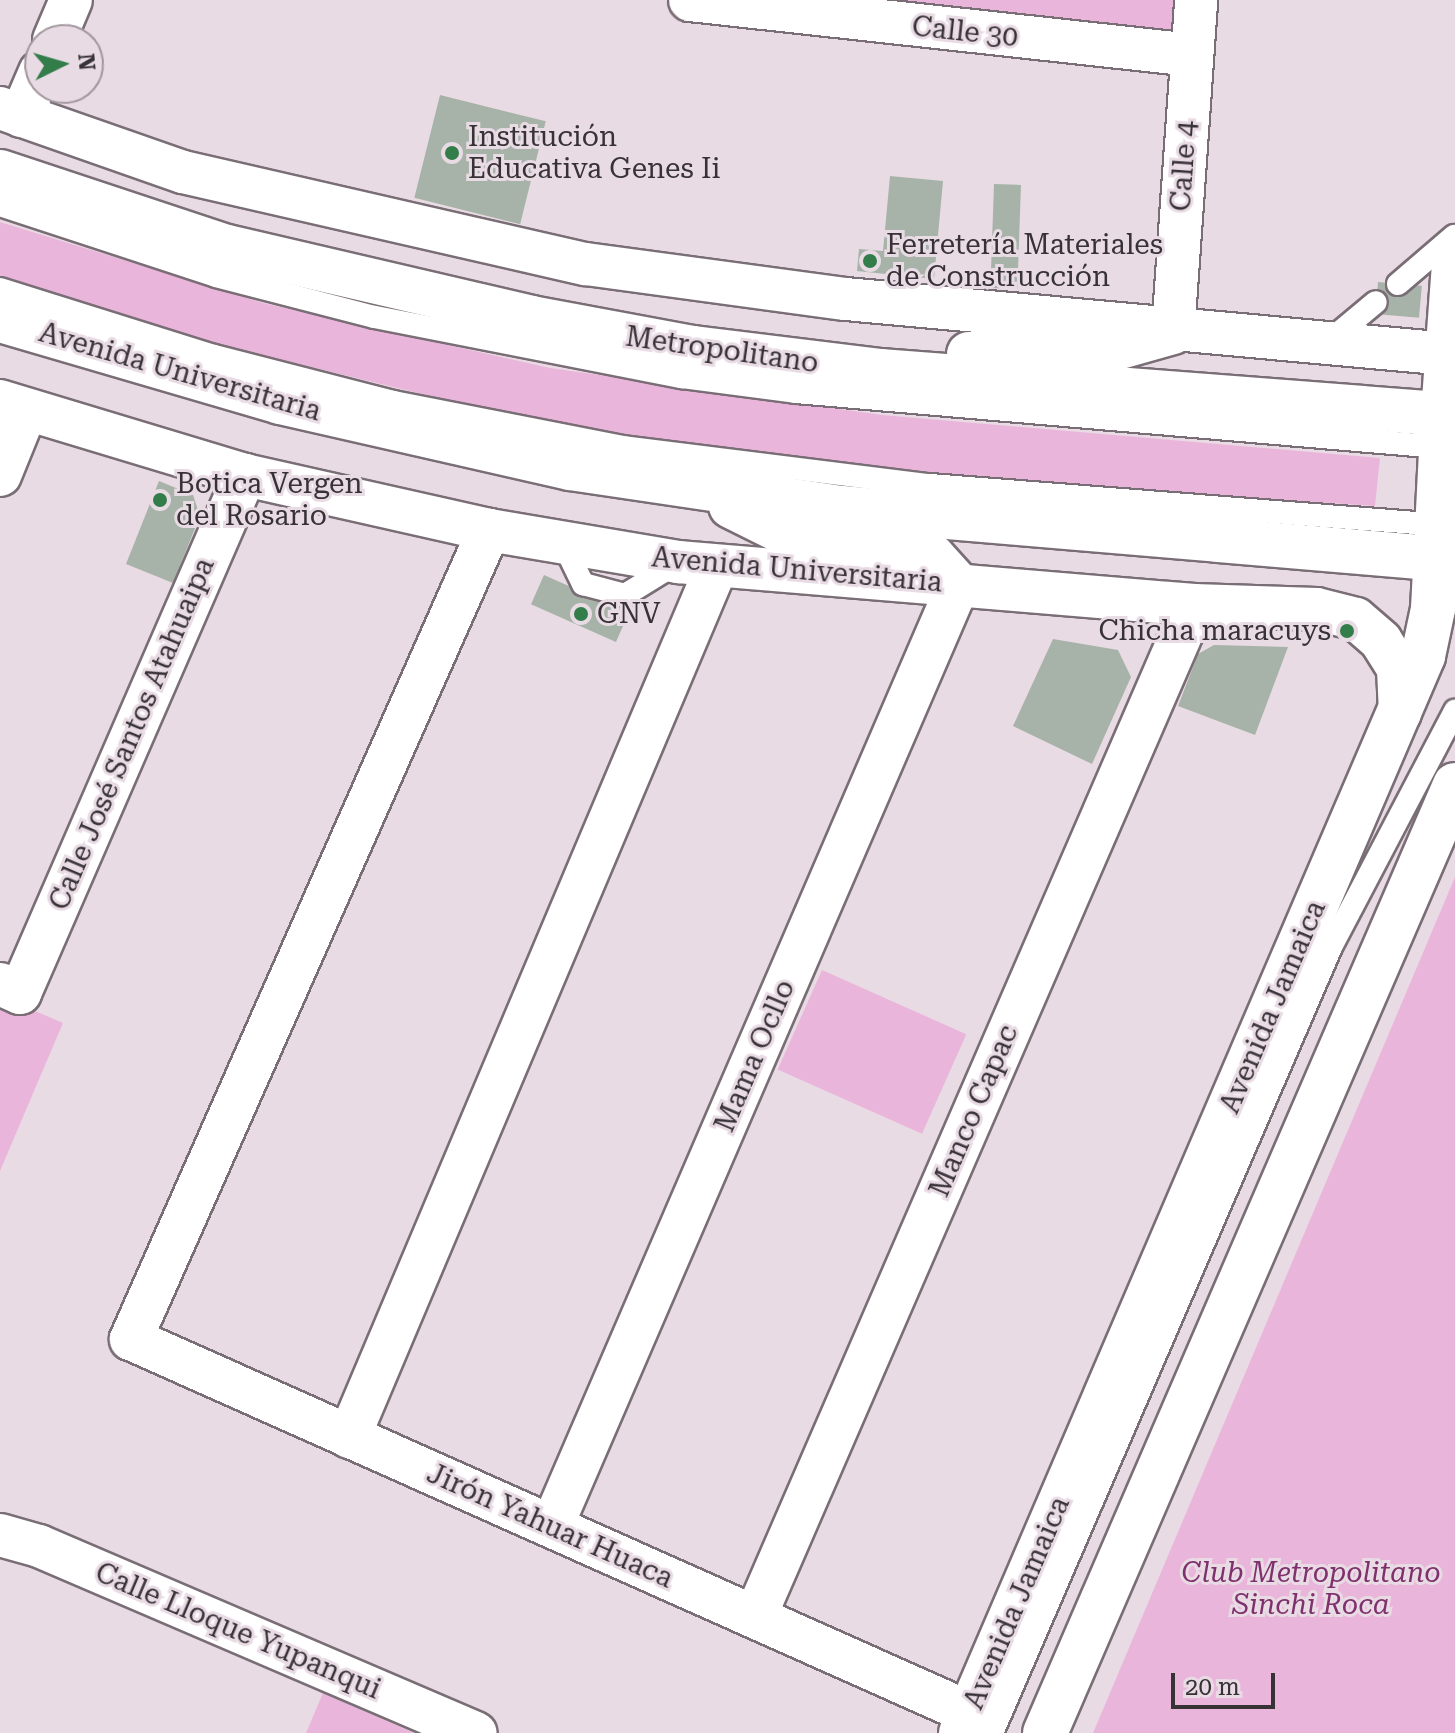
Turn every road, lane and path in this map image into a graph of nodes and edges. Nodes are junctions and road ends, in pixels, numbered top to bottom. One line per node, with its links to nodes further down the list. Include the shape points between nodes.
1 (71, 0): 4 (street)
2 (690, 0): 5 (street, Calle 30)
3 (1196, 0): 5 (street, Calle 4)
4 (61, 24)
5 (1192, 55): 16 (street, Calle 4)
6 (24, 93): 7 (street)
7 (10, 112): 16 (street, via 183,172 586,264 764,290)
8 (0, 172): 19 (main road, via 227,247 532,318 693,348)
9 (0, 205): 21 (lane, Metropolitano, via 216,276 375,317 682,377 796,392)
10 (1455, 235): 12 (lane)
11 (1455, 250): 18 (main road, Avenida Jamaica)
12 (1398, 284)
13 (0, 289): 26 (lane, via 214,356 378,398 623,447)
14 (1376, 302): 17 (lane)
15 (0, 320): 24 (main road, Avenida Universitaria, via 295,406 541,462)
16 (1173, 332): 17 (street); 19 (main road, via 1116,348 949,355)
17 (1327, 343): 18 (street)
18 (1448, 354): 21 (main road, Avenida Jamaica)
19 (880, 371): 21 (main road)
20 (13, 406): 22 (street); 23 (street, Avenida Universitaria)
21 (1449, 431): 26 (main road, Avenida Jamaica)
22 (0, 475)
23 (245, 475): 25 (street, Avenida Universitaria); 33 (street, Calle José Santos Atahuaipa)
24 (697, 488): 26 (main road, Avenida Universitaria, via 972,521); 28 (main road, via 779,530 933,557)
25 (489, 530): 27 (street, Avenida Universitaria); 34 (street, Jirón Yahuar Huaca, via 131,1339)
26 (1446, 542): 31 (main road, Avenida Jamaica, via 1423,656)
27 (697, 565): 28 (street, Avenida Universitaria); 34 (street)
28 (958, 585): 29 (street, Avenida Universitaria); 35 (street, Mama Ocllo)
29 (1194, 605): 31 (street, Avenida Universitaria, via 1317,609 1356,619 1381,641 1398,668); 37 (street, Manco Capac)
30 (1455, 711): 38 (lane, via 1331,947)
31 (1400, 713): 38 (main road, Avenida Jamaica)
32 (1455, 785): 40 (main road)
33 (10, 988)
34 (349, 1437): 35 (street, Jirón Yahuar Huaca)
35 (552, 1526): 37 (street, Jirón Yahuar Huaca)
36 (0, 1535): 39 (street, Calle Lloque Yupanqui, via 39,1546)
37 (755, 1617): 38 (street, Jirón Yahuar Huaca)
38 (974, 1726)
39 (476, 1733)
40 (1045, 1733)

